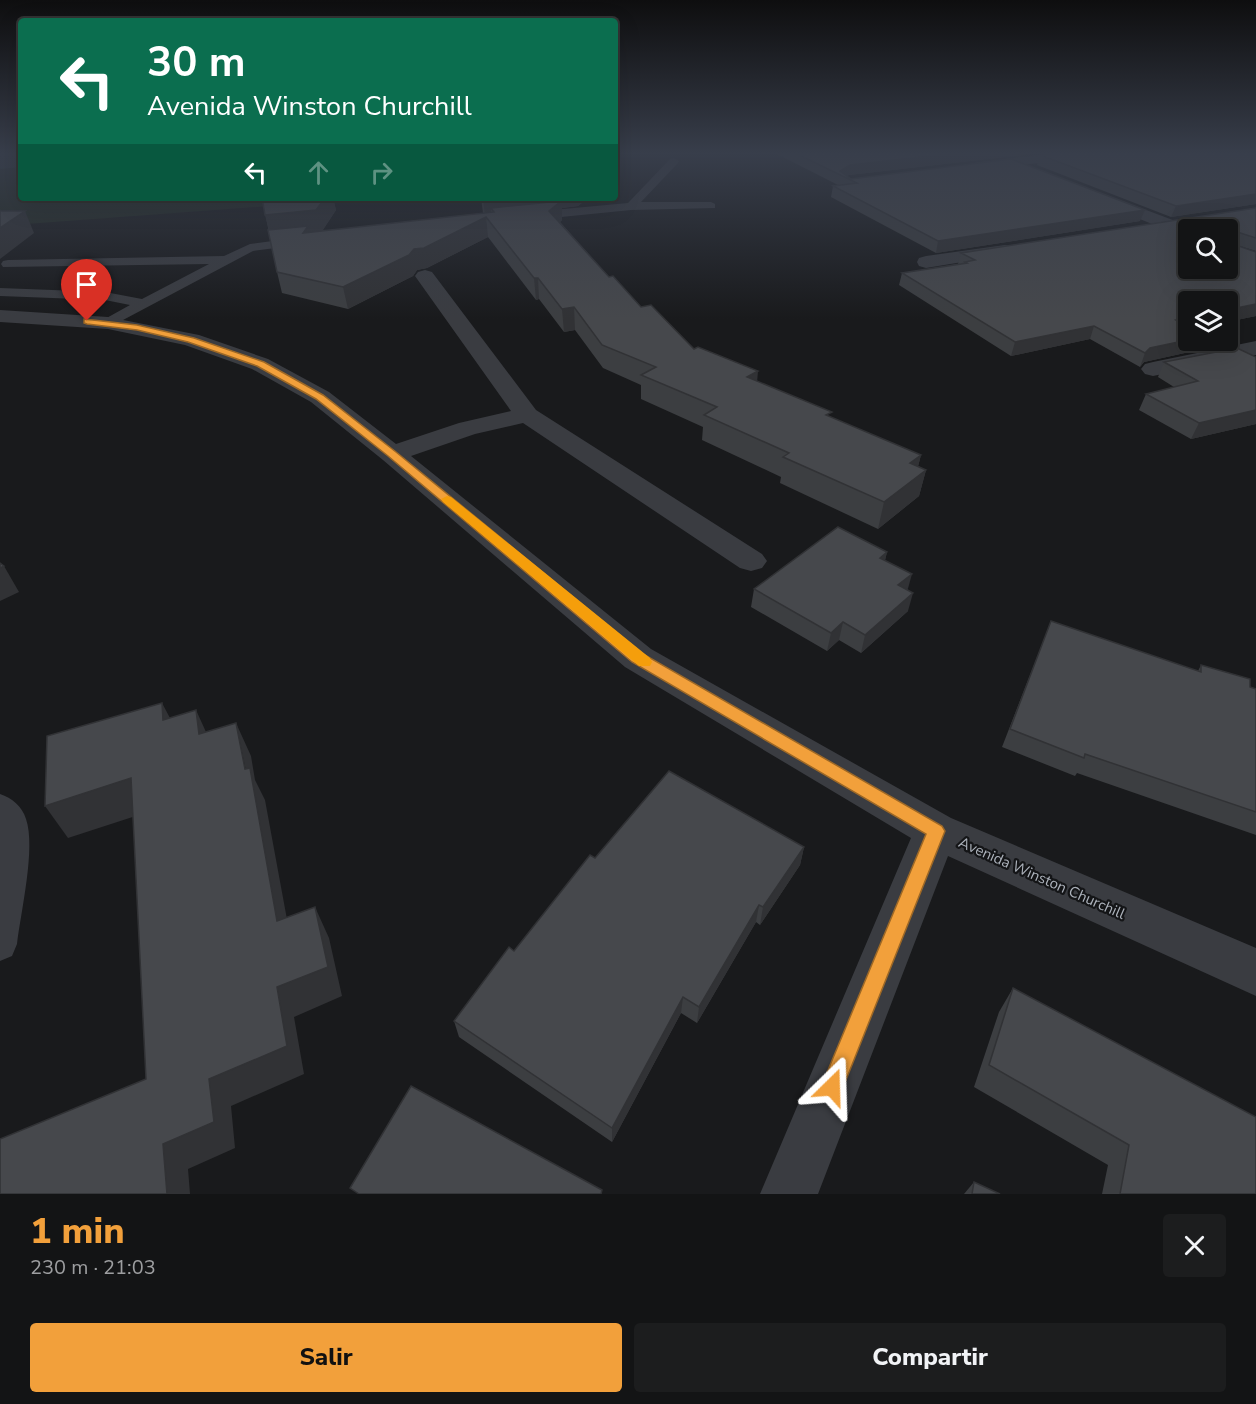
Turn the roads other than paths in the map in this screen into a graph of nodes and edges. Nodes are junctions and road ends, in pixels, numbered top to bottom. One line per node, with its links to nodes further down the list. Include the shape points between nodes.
1 (614, 208): 3 (lane)
2 (1126, 208): 5 (street)
3 (513, 218)
4 (1178, 224): 5 (street)
5 (1169, 225): 6 (street); 7 (street)
6 (1178, 228)
7 (1134, 230)
8 (311, 240): 10 (lane, via 250,248)
9 (1019, 248): 11 (street)
10 (229, 260): 12 (lane); 15 (lane)
11 (926, 262)
12 (8, 264)
13 (425, 276): 20 (street)
14 (0, 292): 15 (lane)
15 (146, 303): 17 (lane)
16 (0, 316): 17 (street, Avenida Winston Churchill)
17 (108, 323): 21 (street, Avenida Winston Churchill, via 191,340 260,364 320,397)
18 (1256, 348): 19 (street)
19 (1153, 369)
20 (527, 416): 21 (street, via 468,428); 22 (street)
21 (392, 454): 24 (street, Avenida Winston Churchill, via 638,658)
22 (751, 561)
23 (0, 807): 25 (lane, via 11,819 14,843)
24 (936, 831): 26 (street, Avenida Winston Churchill); 27 (street)
25 (0, 944)
26 (1256, 972)
27 (789, 1194)

